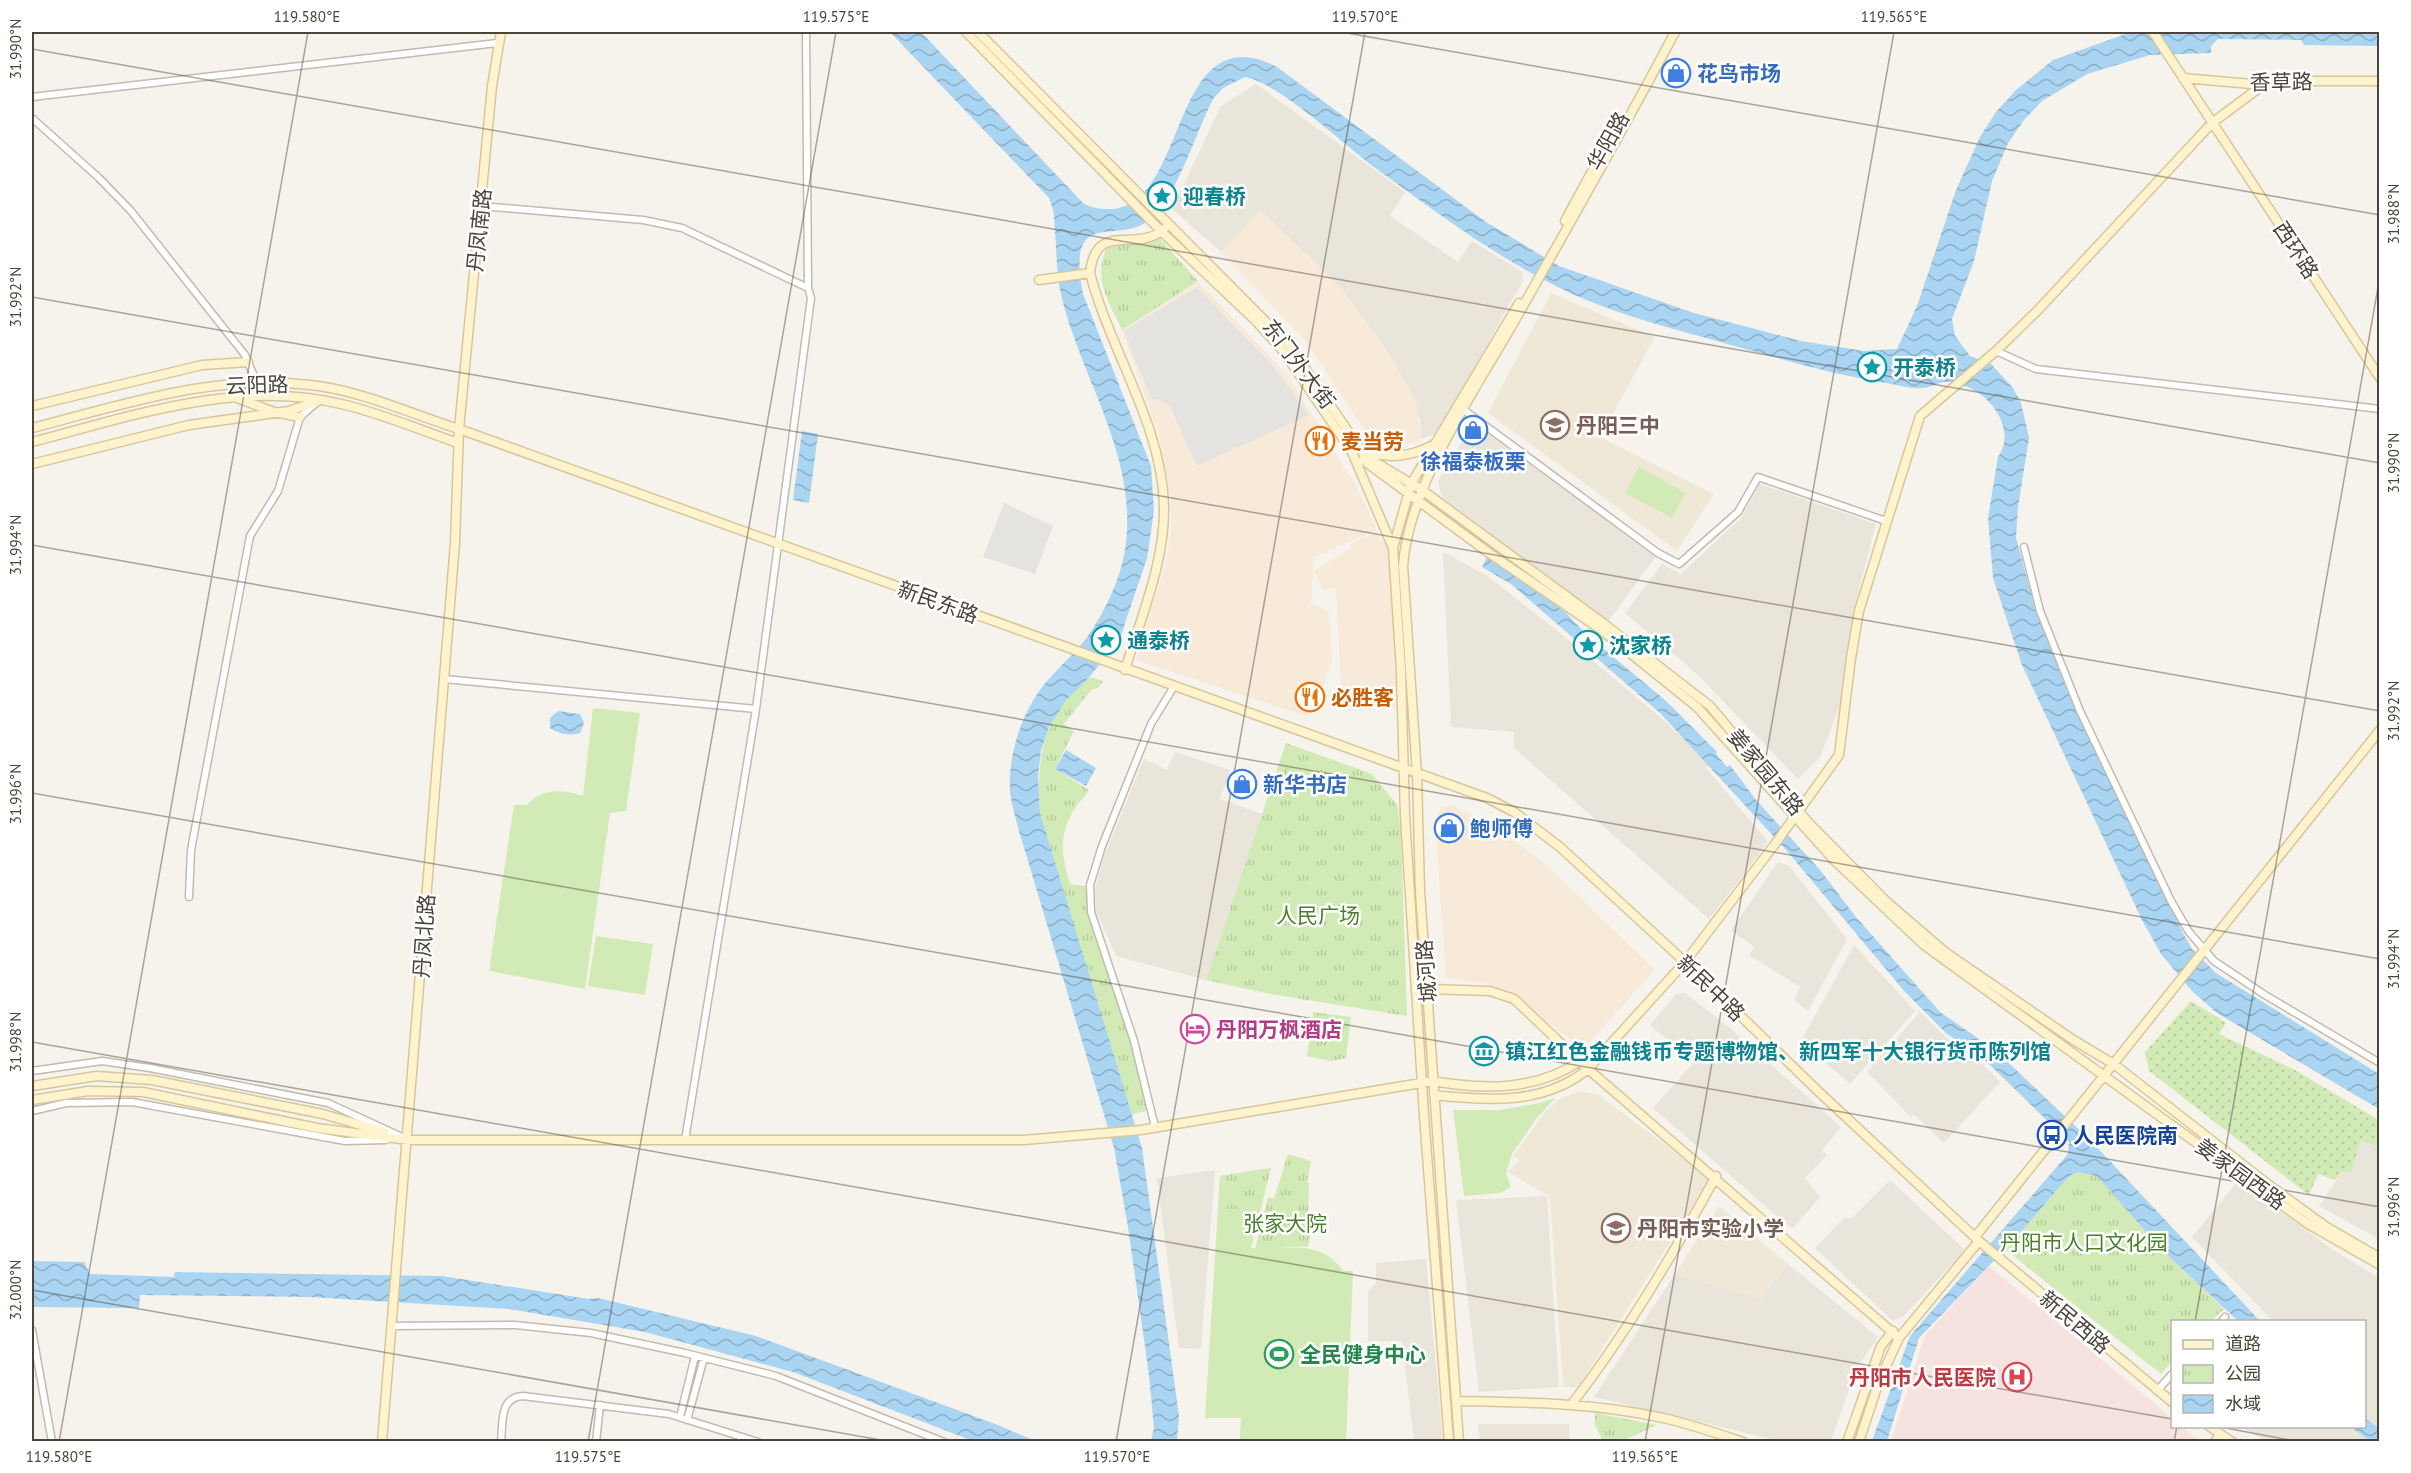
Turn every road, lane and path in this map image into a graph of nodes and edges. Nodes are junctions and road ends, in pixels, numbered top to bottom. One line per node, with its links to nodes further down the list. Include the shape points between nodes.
1 (501, 32): 8 (street, 丹凤南路)
2 (806, 32): 21 (street)
3 (966, 32): 17 (street, 东门外大街)
4 (978, 32): 16 (street, 东门外大街)
5 (1668, 32): 18 (street, 华阳路)
6 (1675, 32): 18 (street)
7 (2153, 32): 9 (street, 西环路)
8 (497, 43): 12 (street); 15 (street, 丹凤南路)
9 (2183, 78): 11 (street, 香草路); 14 (street, 西环路)
10 (2379, 81): 11 (street, 香草路, via 2275,81)
11 (2263, 85): 14 (street)
12 (32, 97)
13 (32, 118): 23 (street, via 131,212)
14 (2212, 123): 22 (street); 24 (street, 西环路)
15 (481, 206): 21 (street, via 643,220 682,228); 34 (street, 丹凤南路)
16 (1169, 225): 17 (street); 39 (street, 东门外大街, via 1289,345)
17 (1162, 232): 19 (street, via 1102,243 1096,249); 38 (street, 东门外大街, via 1283,351)
18 (1551, 251): 29 (street)
19 (1089, 273): 20 (street); 50 (street, via 1147,424 1160,470 1164,507 1156,570)
20 (1040, 280)
21 (808, 288): 47 (street, via 811,298)
22 (1996, 351): 30 (street, via 2036,369); 46 (street, via 1920,416)
23 (248, 362): 25 (street); 28 (street, via 202,365)
24 (2379, 378)
25 (256, 381): 33 (street, 云阳路, via 184,390); 34 (street, 云阳路, via 312,385)
26 (234, 397): 27 (street, 云阳路); 31 (street); 35 (street, 云阳路, via 203,400)
27 (319, 400): 31 (street); 32 (street); 36 (street, 云阳路)
28 (32, 406)
29 (1461, 408): 37 (street); 43 (street); 46 (street, via 1658,554 1679,564 1738,512 1758,477)
30 (2379, 409)
31 (274, 412): 32 (street); 40 (street, via 189,425)
32 (300, 417): 58 (street, via 278,491 250,536 190,850)
33 (32, 428)
34 (459, 429): 36 (street, 丹凤北路); 47 (street, 新民东路)
35 (32, 442)
36 (458, 443): 51 (street, 丹凤北路)
37 (1435, 444): 39 (street, via 1416,455 1396,457); 42 (street)
38 (1353, 452): 41 (street, 东门外大街); 44 (street, 东门外大街)
39 (1362, 452): 42 (street, 东门外大街)
40 (32, 464)
41 (1360, 470): 49 (street, 城河路)
42 (1411, 484): 43 (street, 姜家园东路); 44 (street)
43 (1422, 490): 45 (street); 57 (street, 姜家园东路, via 1710,706)
44 (1406, 494): 45 (street, 姜家园东路); 49 (street, 城河路)
45 (1417, 501): 56 (street, 城河路, via 1405,537 1403,566); 57 (street, 姜家园东路, via 1600,630 1696,707)
46 (1886, 521): 57 (street, via 1859,611 1839,755)
47 (778, 544): 50 (street, 新民东路); 53 (street)
48 (2024, 547): 59 (street, via 2040,611 2080,711 2170,901)
49 (1393, 548): 55 (street, 城河路)
50 (1125, 670): 52 (street, 新民东路)
51 (444, 679): 53 (street); 75 (street, 丹凤北路)
52 (1173, 688): 55 (street, 新民东路); 74 (street, via 1151,724 1102,846 1089,895 1091,912 1134,1041)
53 (756, 708): 76 (street)
54 (2379, 730): 59 (street)
55 (1404, 768): 56 (street, 新民东路); 69 (street, 城河路)
56 (1417, 774): 60 (street, 新民中路, via 1487,798 1514,812 1560,847); 61 (street, 城河路)
57 (1797, 814): 60 (street); 64 (street, 姜家园东路, via 1887,902 1945,951); 67 (street, 姜家园东路, via 1834,860 1924,945)
58 (189, 897)
59 (2202, 953): 63 (street); 64 (street)
60 (1685, 962): 65 (street); 78 (street, 新民中路)
61 (1428, 989): 62 (street, via 1490,991 1514,999); 68 (street, 城河路)
62 (1580, 1061): 65 (street); 68 (street, via 1568,1069 1505,1087 1478,1088)
63 (2379, 1063)
64 (2115, 1065): 67 (street); 79 (street, 姜家园西路, via 2297,1206)
65 (1588, 1069): 71 (street, via 1574,1080 1537,1094 1495,1100); 77 (street)
66 (32, 1071): 75 (street, via 102,1061 150,1068 328,1103)
67 (2107, 1075): 78 (street); 80 (street, 姜家园西路, via 2308,1224)
68 (1433, 1081): 69 (street); 71 (street, 城河路)
69 (1422, 1083): 74 (street); 100 (street, 城河路)
70 (32, 1086): 75 (street, via 97,1076 152,1080 323,1114)
71 (1434, 1095): 88 (street, 城河路)
72 (32, 1100): 75 (street, via 88,1091 143,1092 317,1128)
73 (32, 1111): 75 (street, via 66,1103 132,1102 345,1141)
74 (1155, 1127): 76 (street, via 1024,1140)
75 (408, 1140): 76 (street); 81 (street, 丹凤北路)
76 (685, 1140)
77 (1716, 1176): 83 (street); 91 (street, via 1645,1297)
78 (1979, 1240): 83 (street); 87 (street, 新民西路)
79 (2379, 1258)
80 (2379, 1265)
81 (392, 1326): 84 (street, via 514,1325 591,1333); 95 (street, 丹凤北路)
82 (32, 1330): 94 (street)
83 (1896, 1335): 103 (street, via 1881,1347); 104 (street)
84 (695, 1356): 85 (street); 92 (street)
85 (704, 1358): 92 (street); 99 (street, via 776,1377)
86 (2171, 1375): 87 (street)
87 (2156, 1391): 89 (street, 新民西路)
88 (1456, 1401): 91 (street); 101 (street, 城河路)
89 (2171, 1401)
90 (600, 1405): 92 (street); 96 (street, via 516,1396 506,1403); 97 (street)
91 (1571, 1405): 102 (street, via 1663,1418)
92 (684, 1419): 98 (street)
93 (2217, 1438): 105 (street)
94 (52, 1442)
95 (382, 1442)
96 (501, 1442)
97 (596, 1442)
98 (758, 1442)
99 (944, 1442)
100 (1449, 1442)
101 (1459, 1442)
102 (1743, 1442)
103 (1847, 1442)
104 (1859, 1442)
105 (2232, 1442)

